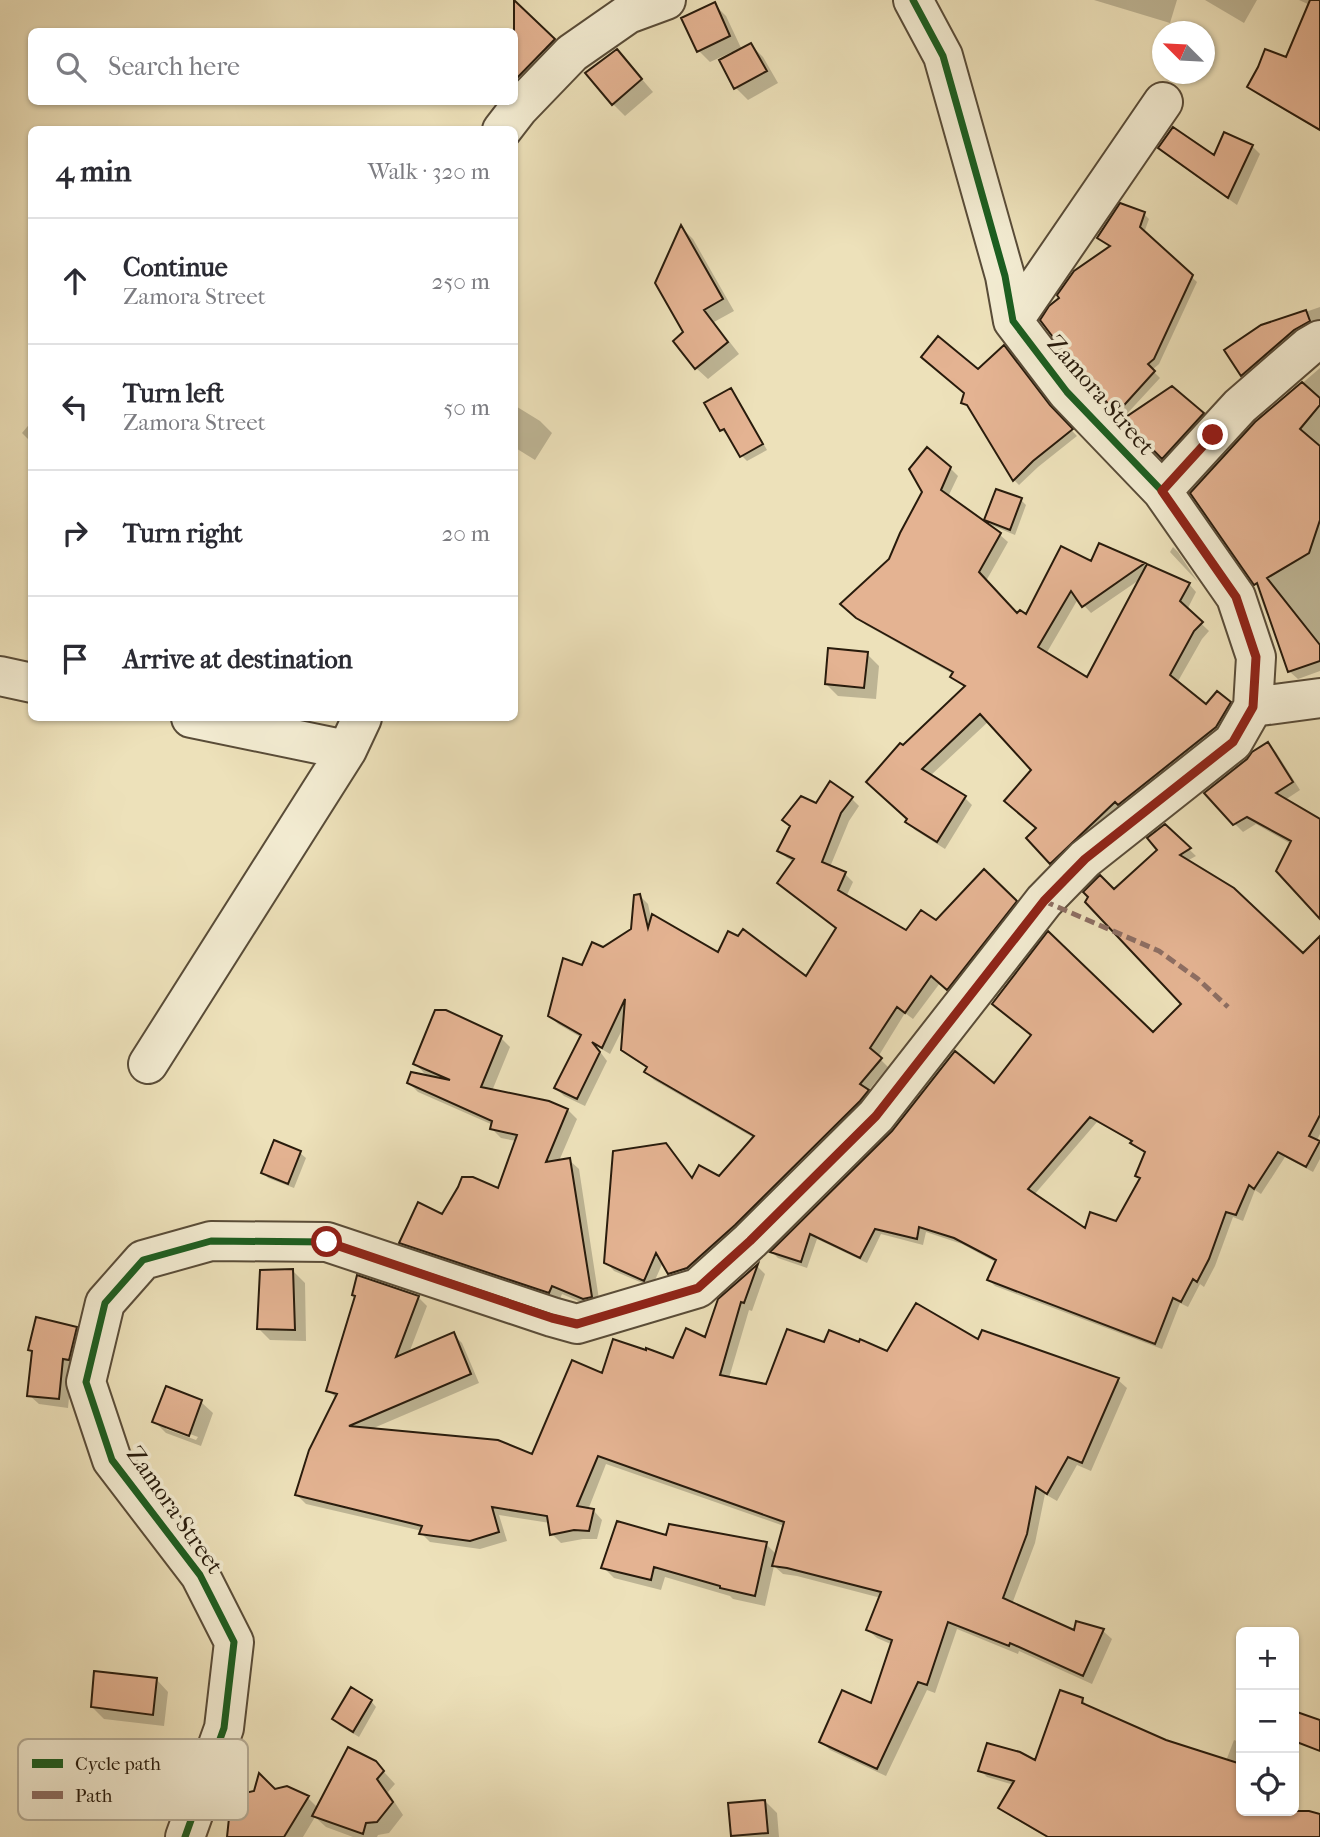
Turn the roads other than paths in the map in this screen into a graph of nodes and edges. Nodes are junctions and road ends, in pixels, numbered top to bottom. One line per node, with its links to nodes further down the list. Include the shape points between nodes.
1 (666, 0): 4 (street, via 628,13 572,53)
2 (914, 0): 5 (street, via 943,56 1005,276)
3 (1163, 102): 5 (street)
4 (505, 126)
5 (1013, 321): 7 (street, Zamora Street, via 1068,392)
6 (1320, 340): 7 (street, via 1240,406)
7 (1162, 491): 11 (street, Zamora Street, via 1236,597 1256,657)
8 (0, 676): 9 (street)
9 (28, 682)
10 (1320, 698): 11 (street)
11 (1253, 707): 15 (street, Zamora Street, via 1233,742 1085,859 1044,901 876,1116 698,1288 577,1324 327,1242 211,1241 143,1260 105,1303 86,1381 112,1460 201,1575 234,1642)
12 (222, 721): 13 (street)
13 (355, 734): 14 (street)
14 (148, 1064)
15 (220, 1739)
16 (191, 1820): 17 (street, Zamora Street)
17 (185, 1837)

